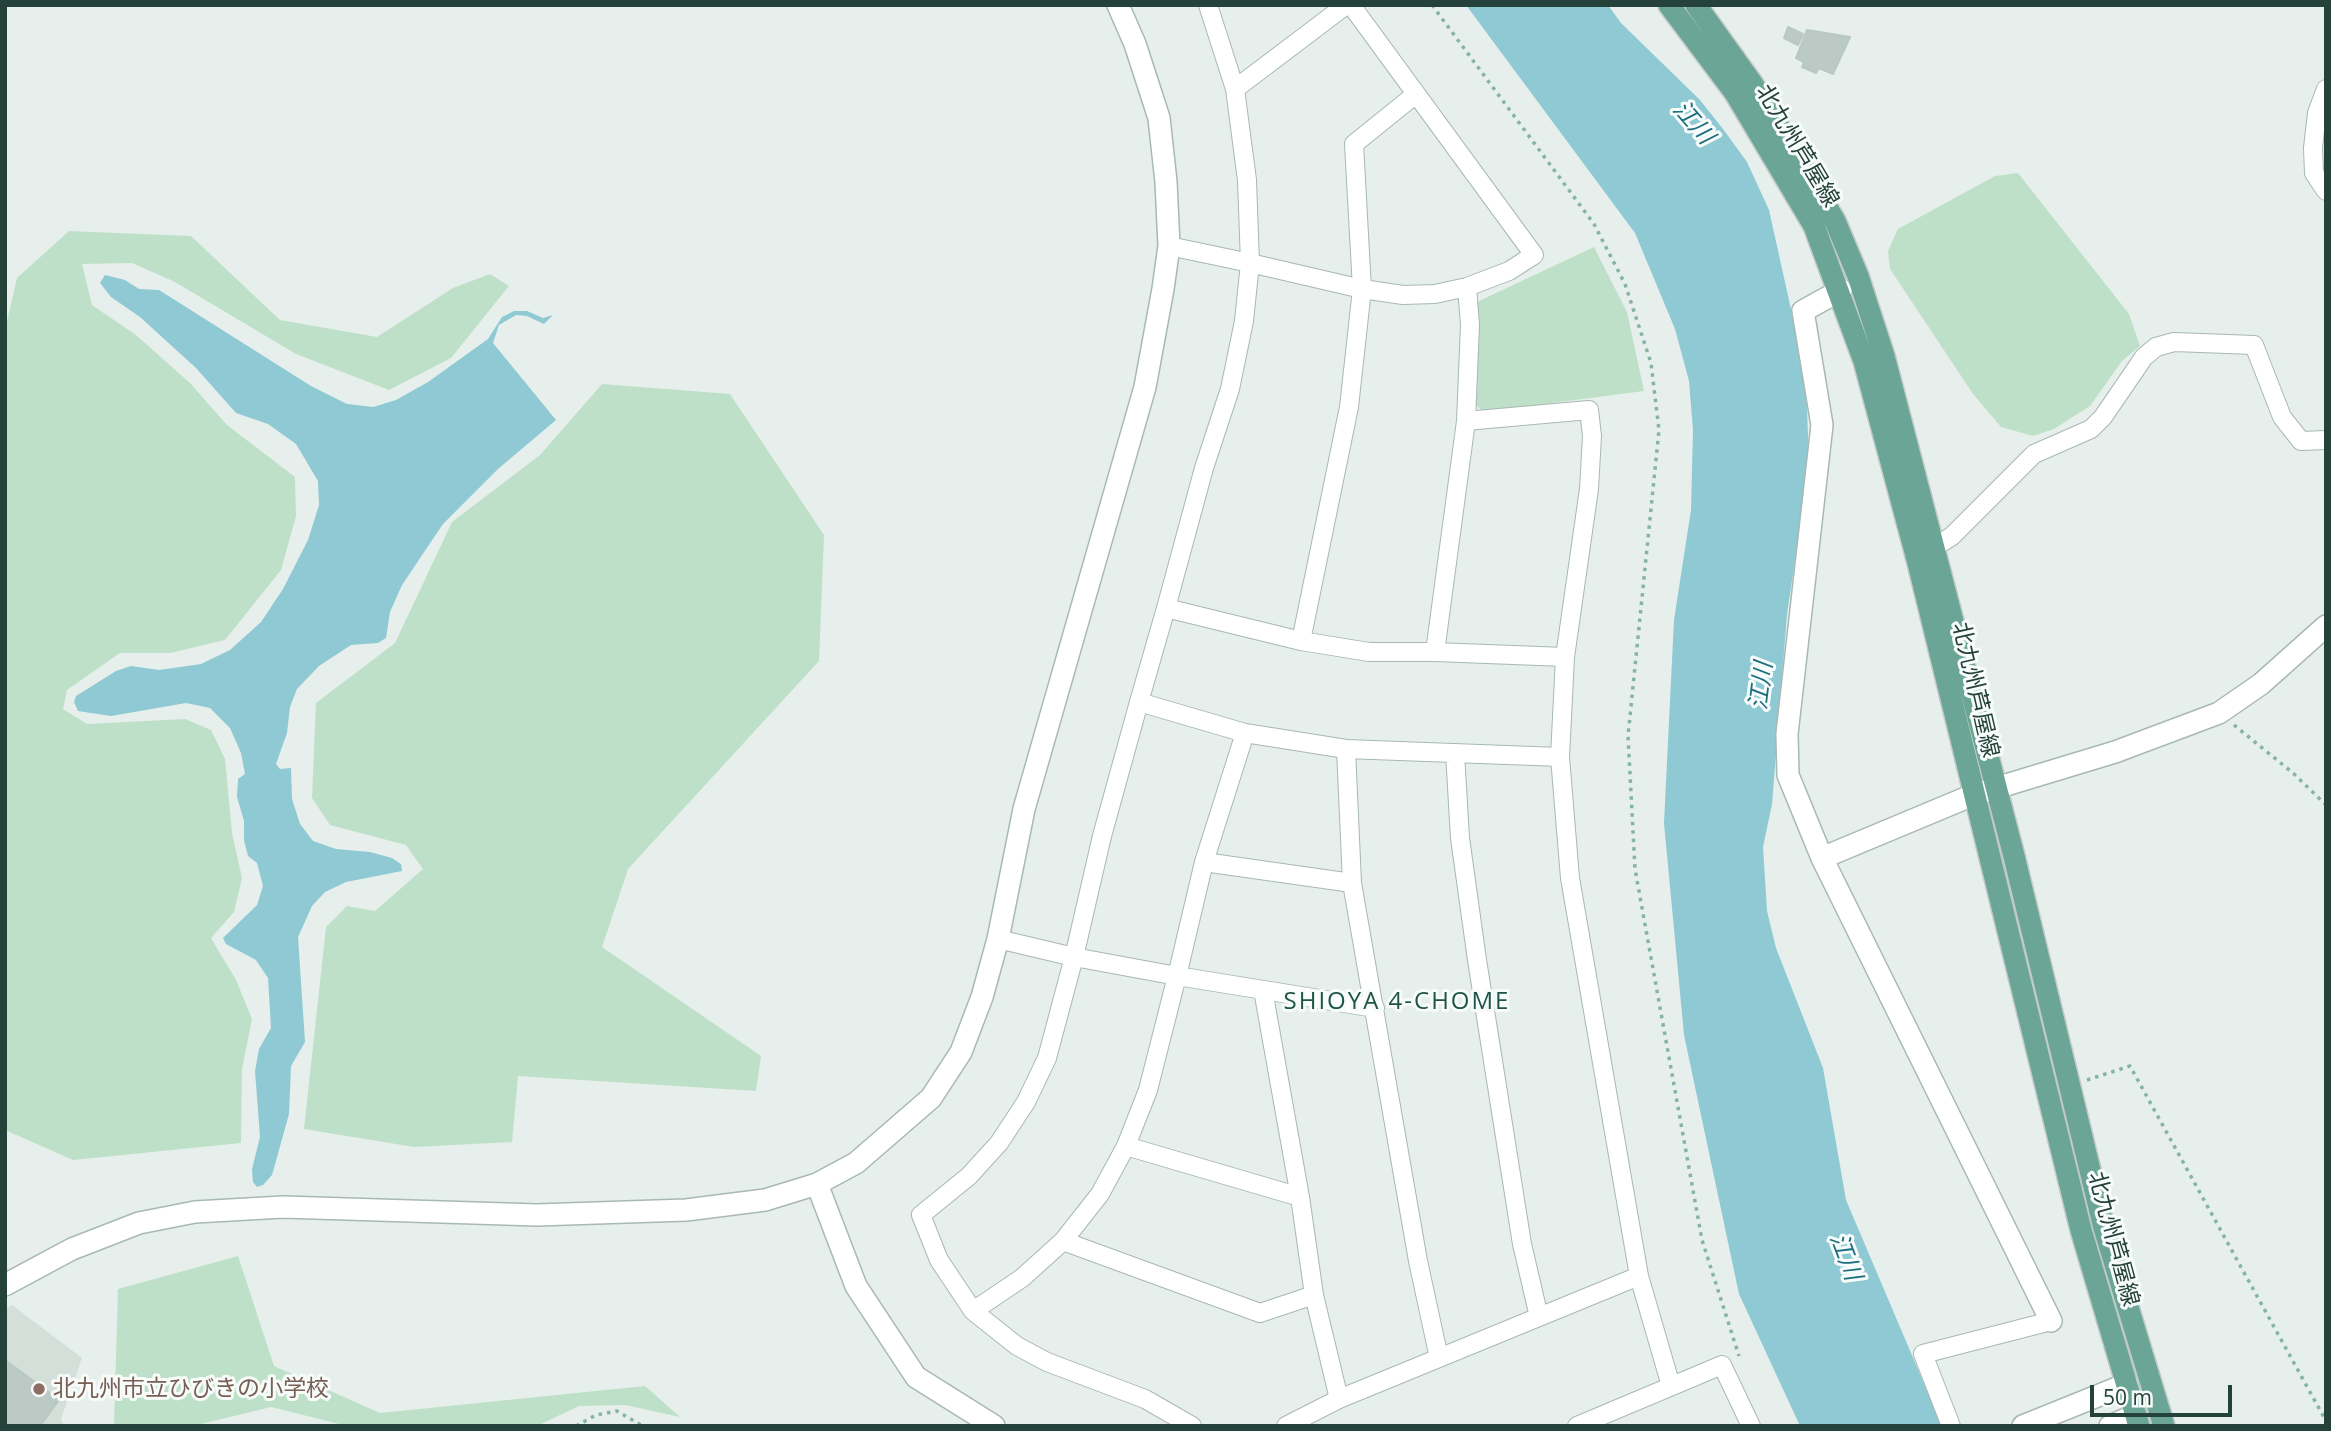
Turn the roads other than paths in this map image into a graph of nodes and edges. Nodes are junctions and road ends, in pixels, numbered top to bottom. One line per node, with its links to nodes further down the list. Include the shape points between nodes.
1 (1118, 5): 10 (street, via 1159,118)
2 (1208, 5): 6 (street)
3 (1349, 5): 6 (street); 8 (street)
4 (1669, 5): 14 (main road, 北九州芦屋線, via 1742,104 1814,226)
5 (1696, 5): 17 (main road, 北九州芦屋線, via 1752,83 1835,221 1884,356)
6 (1235, 89): 11 (street, via 1247,180)
7 (2326, 89): 9 (street, via 2317,113 2314,173)
8 (1416, 94): 12 (street, via 1534,255 1509,271); 13 (street, via 1354,144)
9 (2326, 191)
10 (1169, 246): 11 (street); 33 (street, via 1145,387 1024,809)
11 (1250, 263): 13 (street); 18 (street, via 1230,389)
12 (1467, 287): 13 (street, via 1403,295); 15 (street)
13 (1362, 289): 20 (street, via 1349,407)
14 (1840, 290): 29 (main road, 北九州芦屋線, via 1918,562); 30 (street, via 1803,311 1822,425 1787,734 1788,775)
15 (1466, 421): 21 (street); 22 (street, via 1589,410 1589,489)
16 (2326, 440): 17 (street, via 2301,441 2282,417 2254,345 2174,342 2156,347 2144,357 2091,429 2034,454 1952,536)
17 (1935, 547): 28 (main road, 北九州芦屋線)
18 (1166, 608): 20 (street); 23 (street)
19 (2326, 626): 28 (street, via 2261,684 2219,713)
20 (1301, 641): 21 (street, via 1369,652)
21 (1435, 652): 22 (street)
22 (1565, 657): 27 (street)
23 (1139, 702): 24 (street); 34 (street)
24 (1245, 733): 25 (street); 31 (street)
25 (1346, 749): 26 (street); 32 (street)
26 (1455, 753): 27 (street); 46 (street, via 1460,838 1477,960 1522,1244)
27 (1560, 757): 42 (street, via 1570,878)
28 (1994, 790): 29 (street); 61 (main road, 北九州芦屋線, via 2104,1228)
29 (1973, 795): 30 (street); 49 (main road, 北九州芦屋線, via 2081,1230)
30 (1822, 858): 47 (street)
31 (1204, 862): 32 (street); 35 (street)
32 (1352, 883): 37 (street)
33 (998, 939): 34 (street); 39 (street, via 961,1052 931,1098 856,1163)
34 (1074, 957): 35 (street); 45 (street, via 1047,1058 1026,1102 977,1168 921,1215 939,1260)
35 (1177, 976): 36 (street); 38 (street, via 1148,1090)
36 (1263, 990): 37 (street); 40 (street)
37 (1375, 1008): 48 (street)
38 (1126, 1146): 40 (street); 41 (street, via 1100,1194)
39 (817, 1184): 43 (street, via 765,1200 686,1210 537,1215 283,1207 195,1212 151,1221 72,1250); 53 (street, via 856,1286 916,1377)
40 (1300, 1197): 44 (street)
41 (1063, 1241): 44 (street, via 1260,1314); 45 (street, via 1022,1278)
42 (1639, 1276): 46 (street); 50 (street)
43 (5, 1285)
44 (1314, 1295): 51 (street)
45 (973, 1311): 54 (street, via 1017,1346 1047,1362 1145,1399)
46 (1539, 1317): 48 (street)
47 (2051, 1321): 58 (street, via 1923,1354)
48 (1439, 1358): 51 (street)
49 (2127, 1384): 52 (main road, 北九州芦屋線); 59 (street)
50 (1671, 1387): 56 (street); 57 (street, via 1722,1365)
51 (1339, 1399): 55 (street)
52 (2137, 1420): 60 (street)
53 (993, 1426)
54 (1192, 1426)
55 (1286, 1426)
56 (1577, 1426)
57 (1751, 1426)
58 (1951, 1426)
59 (2023, 1426)
60 (2110, 1426)
61 (2164, 1426)

